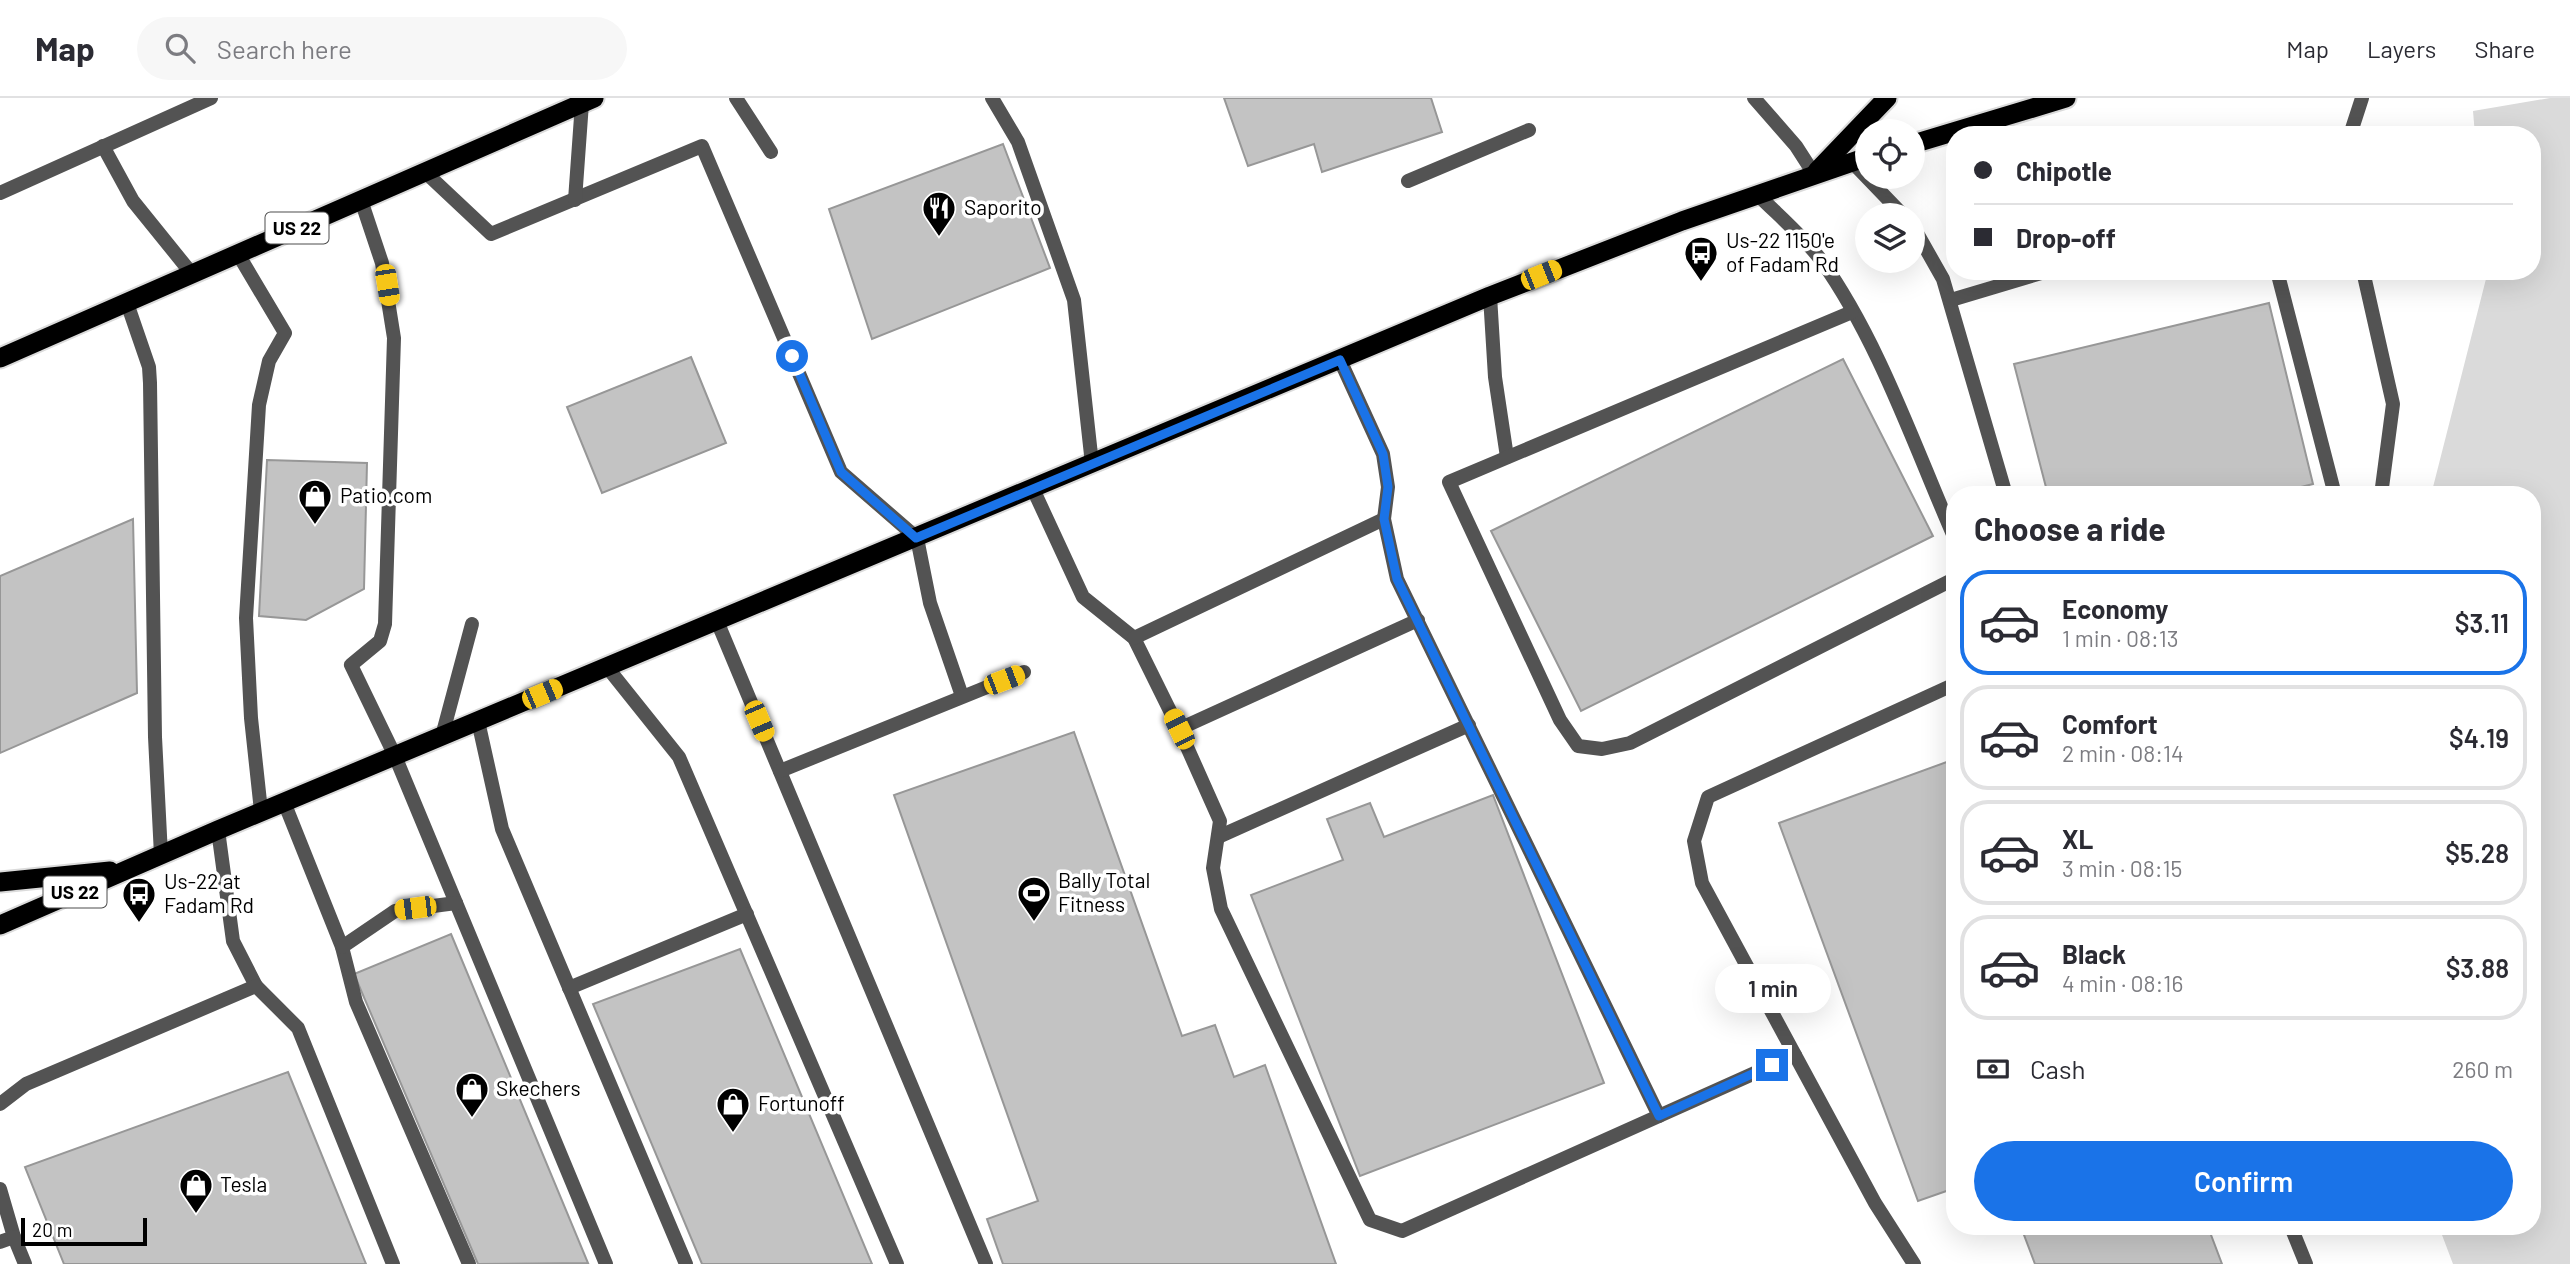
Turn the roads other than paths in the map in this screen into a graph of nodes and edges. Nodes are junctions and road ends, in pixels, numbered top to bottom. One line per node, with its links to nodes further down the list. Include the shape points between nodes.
1 (211, 98): 15 (lane)
2 (736, 98): 16 (lane)
3 (992, 98): 40 (lane, via 1018,142 1074,300)
4 (1754, 98): 19 (lane)
5 (1887, 98): 19 (highway)
6 (2066, 98): 9 (highway)
7 (2362, 98): 11 (lane)
8 (588, 101): 18 (highway, US 22); 25 (lane)
9 (2012, 106): 10 (highway)
10 (1960, 126)
11 (2353, 126)
12 (1529, 130): 20 (lane)
13 (1946, 131): 14 (highway)
14 (1925, 139)
15 (103, 146): 22 (lane); 29 (lane, via 134,201)
16 (771, 152)
17 (1855, 162): 19 (highway, US 22)
18 (425, 172): 24 (highway, US 22); 25 (lane, via 491,234)
19 (1814, 174): 23 (highway, US 22)
20 (1408, 181)
21 (1883, 189): 26 (lane)
22 (0, 193)
23 (1758, 195): 33 (highway, US 22); 36 (lane, via 1820,259)
24 (361, 200): 28 (highway, US 22); 61 (lane, via 382,263 394,338 385,624 380,641 351,665)
25 (575, 200): 47 (lane, via 702,146 841,472)
26 (1894, 203)
27 (1925, 244): 34 (lane)
28 (238, 254): 29 (highway, US 22); 64 (lane, via 285,333 269,361 259,405 246,618)
29 (191, 274): 35 (highway, US 22)
30 (2018, 280): 34 (lane)
31 (2279, 280): 42 (lane)
32 (2365, 280): 43 (lane, via 2393,404)
33 (1490, 296): 38 (highway, US 22); 39 (lane, via 1494,377)
34 (1951, 300): 41 (lane)
35 (127, 303): 37 (highway, US 22); 67 (lane, via 150,383)
36 (1852, 312): 39 (lane); 45 (lane)
37 (0, 358)
38 (1340, 360): 40 (highway, US 22); 46 (lane, via 1383,454 1388,487)
39 (1507, 457): 48 (lane, via 1449,482 1560,720 1578,746 1602,749 1630,743)
40 (1092, 464): 44 (highway, US 22)
41 (2003, 486)
42 (2333, 486)
43 (2382, 486)
44 (1033, 489): 47 (highway, US 22); 52 (lane, via 1083,597)
45 (1946, 518)
46 (1384, 519): 49 (lane, via 1397,579); 52 (lane)
47 (916, 538): 50 (highway, US 22); 56 (lane, via 930,603)
48 (1946, 583)
49 (1418, 620): 58 (lane); 59 (lane)
50 (717, 621): 53 (highway, US 22); 62 (lane)
51 (472, 624): 60 (lane)
52 (1134, 638): 59 (lane)
53 (607, 667): 57 (highway, US 22); 71 (lane, via 679,757)
54 (1024, 672): 56 (lane)
55 (1946, 688): 76 (lane, via 1708,797 1694,841 1702,883)
56 (962, 696): 62 (lane)
57 (478, 721): 60 (highway, US 22); 75 (lane, via 502,829)
58 (1469, 725): 66 (lane); 78 (lane)
59 (1179, 729): 66 (lane, via 1220,821)
60 (442, 736): 61 (highway, US 22)
61 (395, 756): 63 (highway, US 22); 70 (lane)
62 (780, 771): 88 (lane)
63 (284, 802): 64 (highway, US 22); 73 (lane)
64 (261, 811): 65 (highway, US 22)
65 (218, 830): 67 (highway, US 22); 74 (lane, via 233,942)
66 (1217, 837): 78 (lane, via 1213,868 1221,909 1370,1220 1402,1231)
67 (161, 855): 68 (highway, US 22)
68 (128, 869): 69 (highway); 72 (highway, US 22)
69 (0, 882)
70 (456, 903): 73 (lane, via 395,911); 85 (lane)
71 (747, 914): 75 (lane); 87 (lane)
72 (0, 925)
73 (342, 947): 84 (lane, via 356,1002)
74 (256, 986): 77 (lane, via 26,1084); 83 (lane, via 298,1028)
75 (569, 988): 86 (lane)
76 (1795, 1055): 78 (lane); 89 (lane, via 1875,1203)
77 (0, 1104)
78 (1659, 1116)
79 (0, 1189): 81 (lane)
80 (2294, 1235): 90 (lane)
81 (7, 1239): 82 (lane)
82 (25, 1264)
83 (393, 1264)
84 (469, 1264)
85 (606, 1264)
86 (686, 1264)
87 (897, 1264)
88 (986, 1264)
89 (1914, 1264)
90 (2306, 1264)

